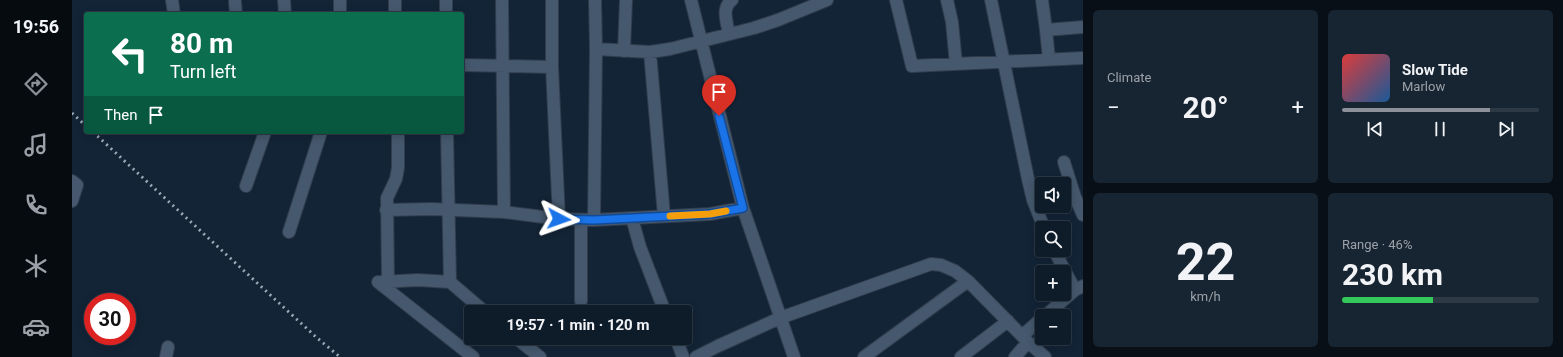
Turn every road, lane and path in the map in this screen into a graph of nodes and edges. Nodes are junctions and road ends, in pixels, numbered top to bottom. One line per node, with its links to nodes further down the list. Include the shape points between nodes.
1 (172, 0): 17 (street)
2 (284, 0): 18 (street)
3 (340, 0): 19 (street)
4 (395, 0): 20 (street)
5 (446, 0): 21 (street)
6 (502, 0): 34 (street)
7 (552, 0): 35 (street)
8 (595, 0): 26 (street)
9 (626, 0): 27 (street)
10 (691, 0): 25 (street)
11 (732, 0): 24 (street, via 725,11)
12 (827, 0): 24 (street, via 778,20)
13 (896, 0): 32 (street, via 912,66)
14 (947, 0): 32 (street)
15 (991, 0): 31 (street)
16 (1042, 0): 23 (street)
17 (174, 12)
18 (285, 12)
19 (340, 12)
20 (395, 12)
21 (446, 12)
22 (1083, 27): 23 (street)
23 (1046, 30): 30 (street)
24 (729, 34): 25 (street)
25 (701, 42): 28 (street); 44 (street)
26 (596, 49): 27 (street); 53 (street)
27 (624, 51): 28 (street)
28 (650, 52): 49 (street)
29 (1083, 58): 30 (street)
30 (1049, 59): 31 (street)
31 (1004, 61): 32 (street); 54 (street, via 1033,200)
32 (956, 64)
33 (464, 65): 34 (street)
34 (501, 65): 35 (street); 47 (street)
35 (552, 67): 51 (street)
36 (264, 134): 42 (street)
37 (320, 134): 55 (street)
38 (398, 134): 45 (street, via 398,168 387,198)
39 (447, 134): 46 (street)
40 (1064, 162): 48 (street)
41 (72, 181): 43 (street, via 77,185)
42 (246, 186)
43 (72, 201)
44 (743, 208): 49 (street, via 710,214); 65 (street)
45 (386, 210): 46 (street); 57 (street)
46 (450, 211): 47 (street); 59 (street)
47 (504, 212): 51 (street)
48 (1083, 215)
49 (664, 216): 50 (street)
50 (632, 218): 53 (street); 63 (street)
51 (559, 219): 52 (street)
52 (581, 220): 53 (street); 61 (street)
53 (594, 220)
54 (1041, 221)
55 (289, 232)
56 (1059, 257): 60 (street)
57 (388, 281): 59 (street); 72 (street, via 378,282)
58 (968, 281): 65 (street, via 955,271 931,264); 66 (street); 76 (street)
59 (450, 282): 62 (street)
60 (1079, 288): 64 (street)
61 (581, 301)
62 (477, 305)
63 (662, 305)
64 (1053, 309)
65 (780, 318): 74 (street); 75 (street)
66 (1008, 321): 68 (street); 77 (street)
67 (1035, 327): 68 (street)
68 (1025, 339): 78 (street); 79 (street)
69 (523, 345): 71 (street)
70 (679, 345): 73 (street)
71 (532, 354)
72 (473, 357)
73 (684, 357)
74 (696, 357)
75 (794, 357)
76 (864, 357)
77 (961, 357)
78 (1015, 357)
79 (1045, 357)

